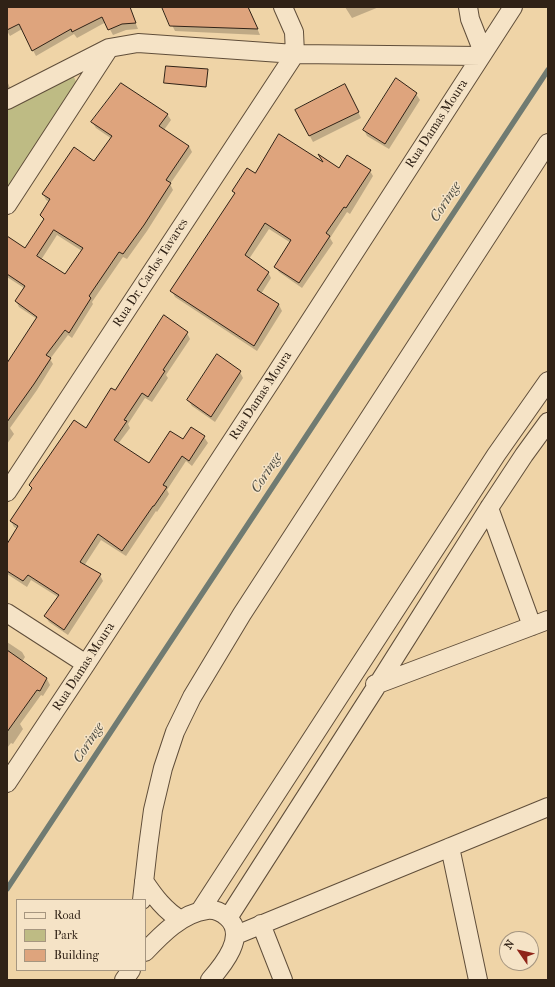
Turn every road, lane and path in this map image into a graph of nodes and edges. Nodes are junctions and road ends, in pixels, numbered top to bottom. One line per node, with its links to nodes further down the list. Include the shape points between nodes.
1 (283, 7): 5 (street, via 294,32)
2 (513, 7): 6 (street, Rua Damas Moura)
3 (469, 13): 6 (street)
4 (109, 48): 5 (street, via 138,43); 7 (street); 9 (street)
5 (295, 54): 6 (street); 12 (street, Rua Dr. Carlos Tavares)
6 (482, 54): 16 (street, Rua Damas Moura)
7 (7, 100)
8 (548, 144): 22 (street, via 242,614 192,697 175,732 163,768 153,810)
9 (7, 205)
10 (548, 381): 18 (street, via 496,454)
11 (548, 422): 13 (street)
12 (7, 492)
13 (489, 508): 15 (street); 17 (street)
14 (7, 613): 16 (street)
15 (540, 623): 17 (street)
16 (86, 664): 19 (street, Rua Damas Moura)
17 (378, 684): 18 (street); 25 (street)
18 (347, 685): 24 (street)
19 (7, 783)
20 (548, 807): 21 (street)
21 (450, 847): 27 (street); 32 (street)
22 (144, 881): 23 (street); 26 (street, via 165,909)
23 (142, 899)
24 (200, 911): 25 (street, via 214,910); 26 (street)
25 (228, 918): 28 (street, via 233,923)
26 (181, 920): 29 (street)
27 (262, 924): 28 (street); 31 (street)
28 (236, 935): 30 (street, via 227,958)
29 (146, 951)
30 (210, 980)
31 (283, 980)
32 (478, 980)

